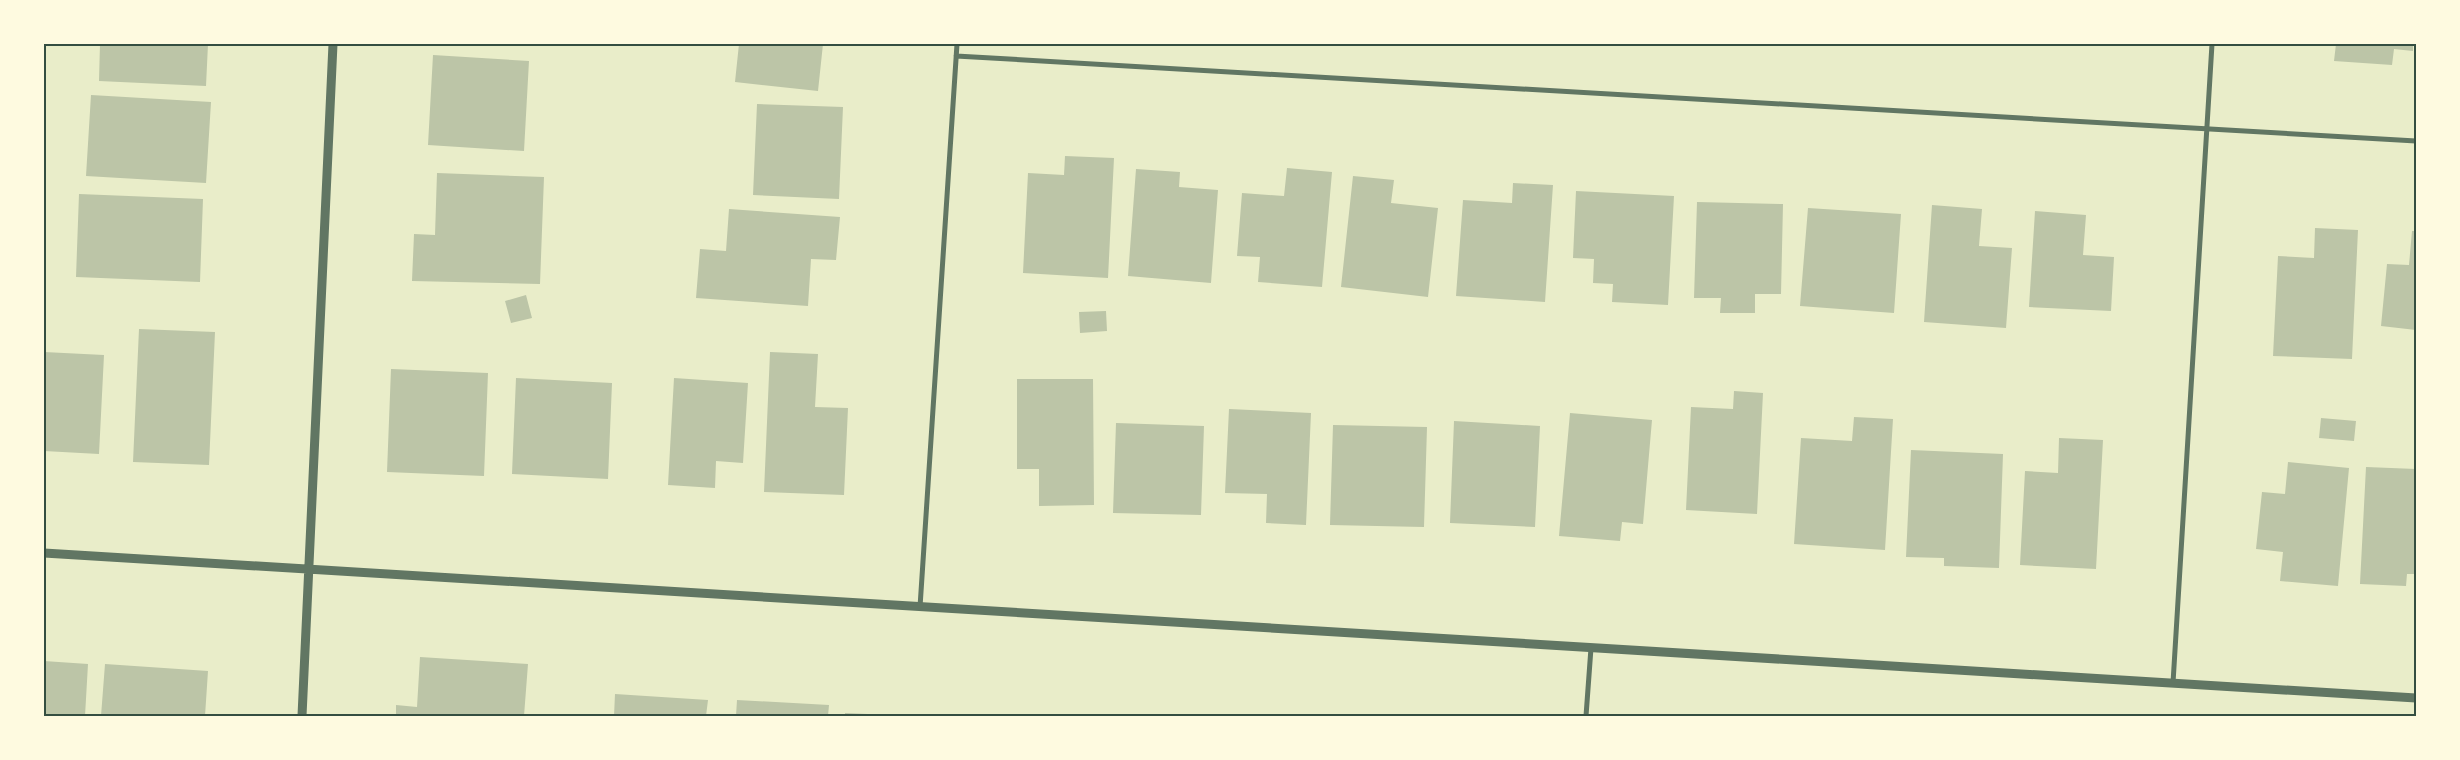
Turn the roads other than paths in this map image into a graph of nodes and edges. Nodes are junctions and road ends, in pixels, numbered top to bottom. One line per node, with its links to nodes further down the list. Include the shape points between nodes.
1 (333, 44): 8 (street)
2 (957, 44): 4 (street)
3 (2212, 44): 5 (street)
4 (956, 56): 5 (street); 9 (street)
5 (2207, 130): 6 (street); 11 (street)
6 (2416, 142)
7 (44, 553): 8 (street)
8 (309, 569): 9 (street); 13 (street)
9 (920, 607): 10 (street)
10 (1591, 648): 11 (street); 14 (street)
11 (2173, 683): 12 (street)
12 (2416, 698)
13 (302, 716)
14 (1586, 716)

